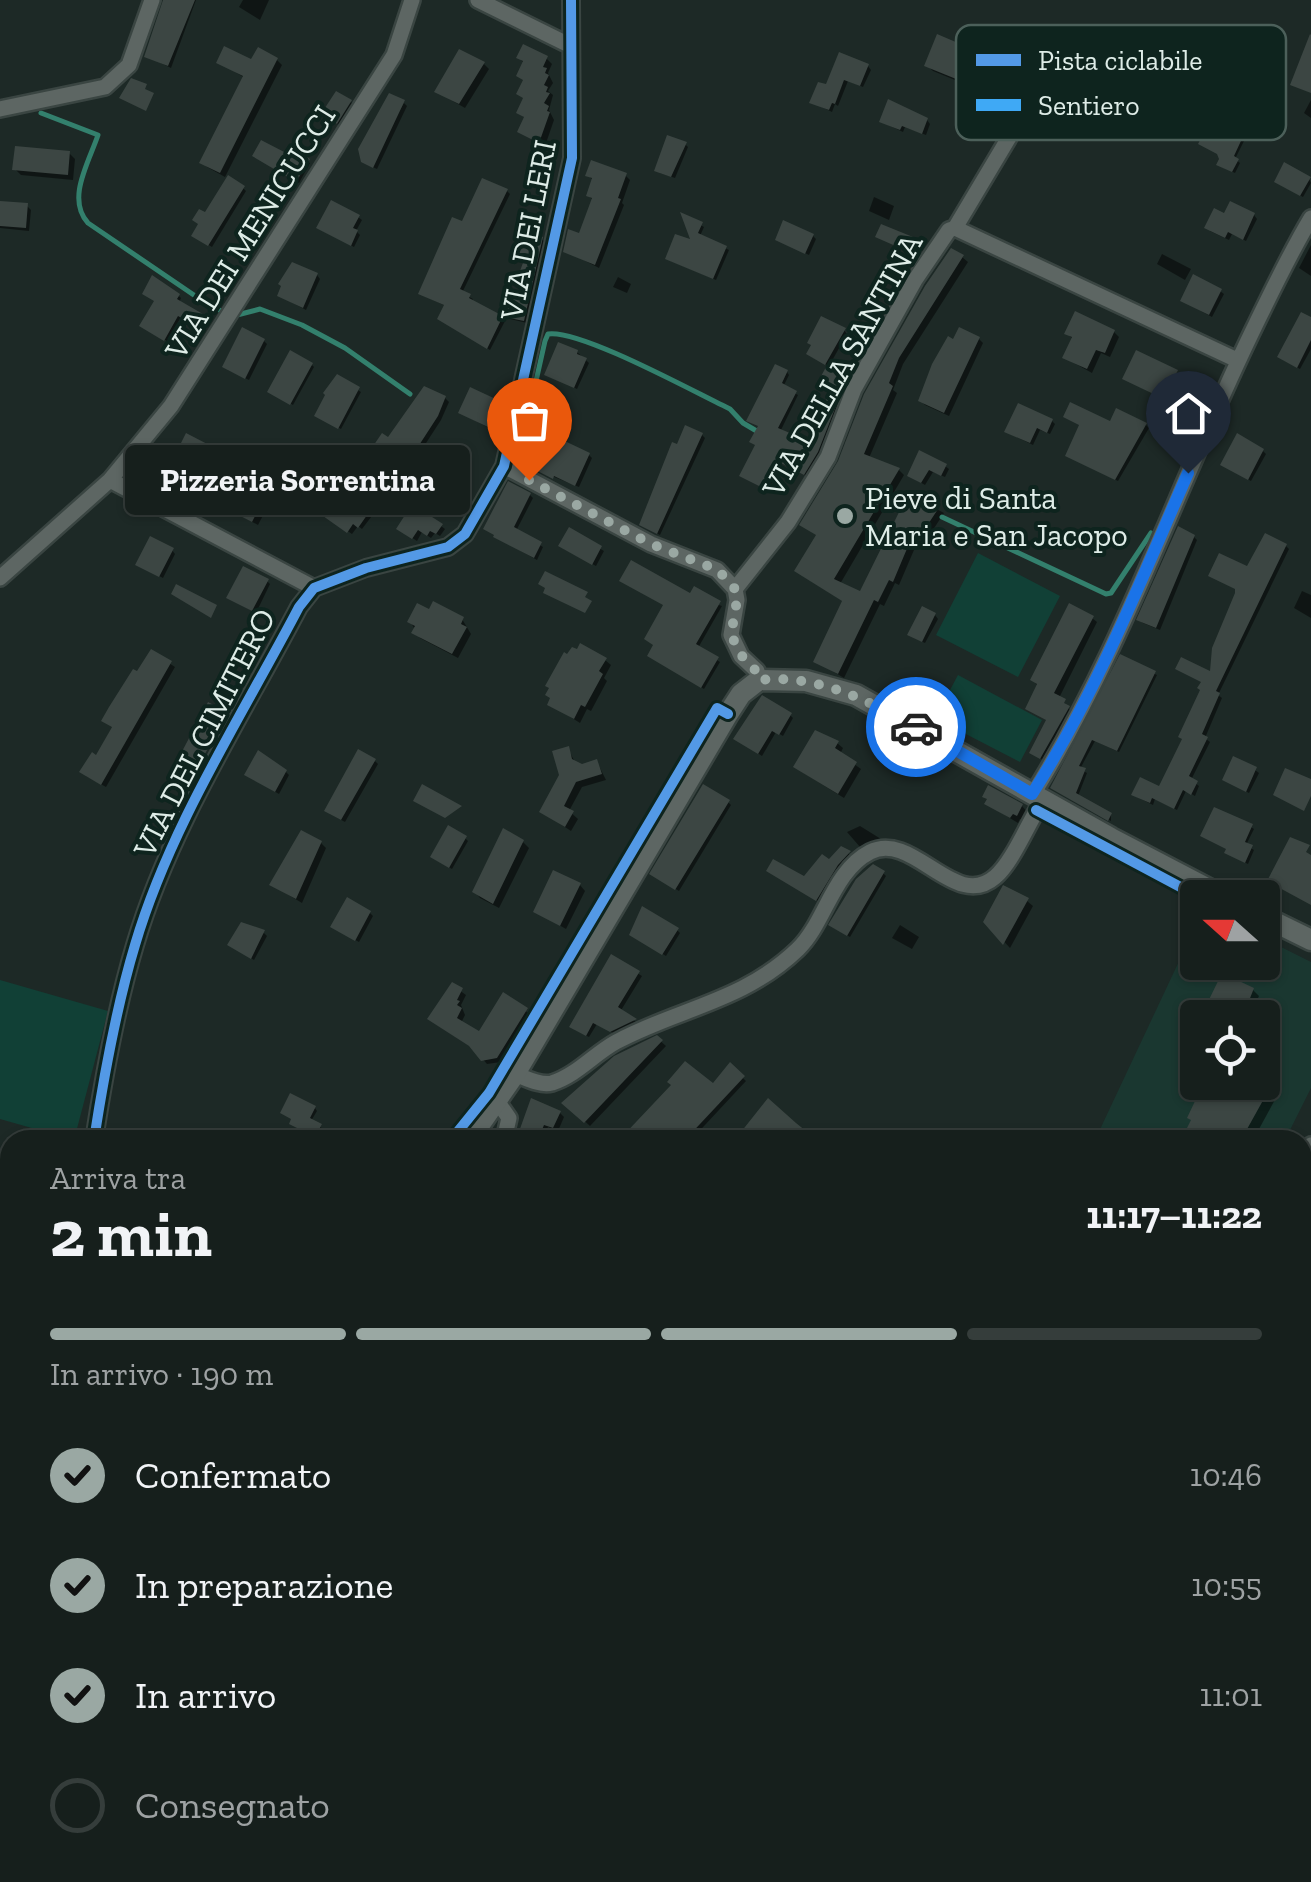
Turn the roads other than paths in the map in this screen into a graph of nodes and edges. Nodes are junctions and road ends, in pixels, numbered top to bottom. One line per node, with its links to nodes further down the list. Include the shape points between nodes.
1 (152, 0): 6 (street, via 130,65 106,87)
2 (412, 0): 12 (street, VIA DEI MENICUCCI, via 394,55 344,135 171,406)
3 (478, 0): 5 (street)
4 (571, 0): 5 (street, VIA DEI LERI)
5 (571, 46): 11 (street, VIA DEI LERI, via 572,158)
6 (0, 109)
7 (1008, 140): 9 (street)
8 (1311, 218): 10 (street)
9 (955, 228): 10 (street, VIA DELLA SANTINA); 15 (street, VIA DELLA SANTINA, via 942,236 914,280 854,388 828,457)
10 (1237, 360): 17 (street, via 1126,616)
11 (504, 466): 14 (street, VIA DEL CIMITERO, via 465,534 448,547); 15 (street, via 651,544 718,570)
12 (110, 480): 13 (street); 14 (street, VIA DEL CIMITERO)
13 (0, 578)
14 (314, 588): 23 (street, VIA DEL CIMITERO, via 160,878 135,944)
15 (735, 589): 16 (street, via 731,635)
16 (759, 680): 17 (street, via 806,681 856,695); 21 (street, via 741,694 706,750)
17 (1038, 797): 18 (street); 21 (street, via 996,876 980,886 966,886 887,848 870,852 848,871 800,948 753,985 614,1042 552,1082)
18 (1192, 880)
19 (1280, 925): 20 (street)
20 (1311, 940)
21 (516, 1074): 22 (street)
22 (497, 1101): 24 (street); 25 (street, via 509,1118)
23 (96, 1130)
24 (476, 1130)
25 (506, 1130)

